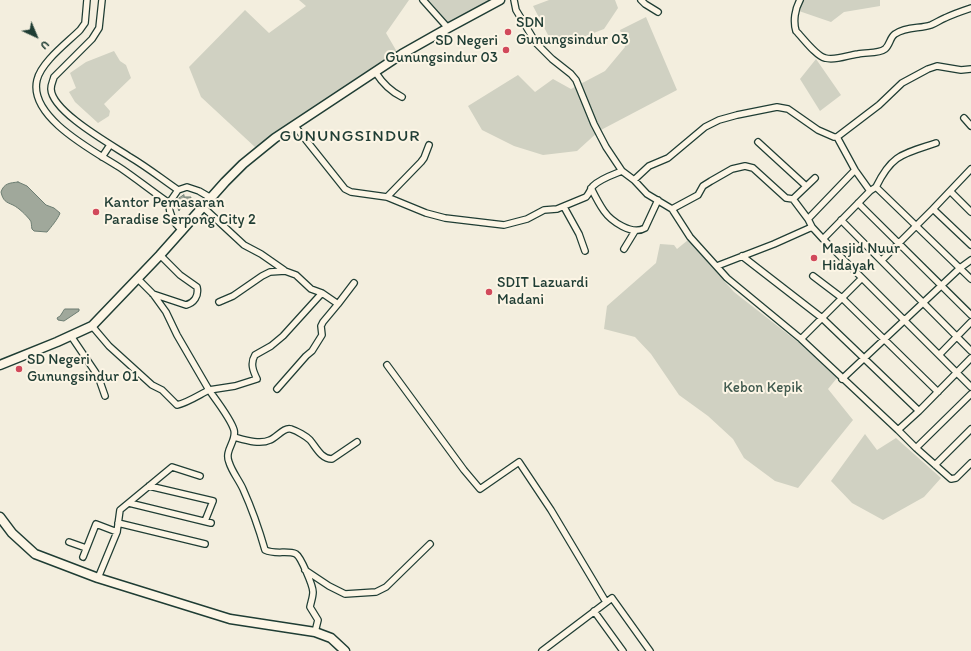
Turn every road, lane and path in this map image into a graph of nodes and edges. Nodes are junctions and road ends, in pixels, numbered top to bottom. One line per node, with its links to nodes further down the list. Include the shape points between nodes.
1 (87, 0): 22 (street, via 85,23 42,69 36,89 44,110 67,134)
2 (102, 0): 20 (street, via 99,28 92,39 54,77 51,88 56,101 76,122)
3 (423, 0): 10 (street)
4 (500, 0): 10 (main road)
5 (514, 0): 24 (street, via 516,10 536,43 576,80 594,124)
6 (641, 0): 9 (street)
7 (800, 0): 8 (street, via 795,14 796,31 826,59 883,50 895,34 913,27 930,25)
8 (971, 8)
9 (658, 12)
10 (448, 28): 12 (main road, via 402,54)
11 (971, 69): 17 (street, via 937,66 928,68 902,83 879,105)
12 (376, 73): 13 (street, via 391,91); 15 (main road)
13 (402, 97)
14 (964, 118): 16 (street)
15 (294, 125): 34 (street, via 345,189); 35 (main road, via 243,164)
16 (971, 126)
17 (837, 137): 23 (street); 27 (street, via 818,130 788,109 777,106 719,120 705,127 668,158 649,166)
18 (758, 142): 28 (street)
19 (936, 143): 29 (street, via 893,160)
20 (110, 144): 22 (street); 31 (street)
21 (429, 145): 34 (street, via 421,162)
22 (102, 157): 38 (street)
23 (855, 170): 32 (street); 45 (street)
24 (622, 171): 27 (street); 30 (street)
25 (970, 172): 33 (street)
26 (815, 178): 28 (street)
27 (634, 180): 37 (street, via 647,194)
28 (806, 186): 36 (street)
29 (876, 187): 32 (street); 47 (street)
30 (591, 188): 41 (street, via 586,197); 50 (street, via 605,212 625,229)
31 (178, 190): 35 (street, via 187,187); 38 (street)
32 (870, 191): 39 (street)
33 (950, 191): 42 (street); 44 (street)
34 (387, 197): 41 (street, via 445,218 504,225 527,219 544,210)
35 (211, 198): 40 (main road)
36 (793, 199): 43 (street, via 786,198 753,168 745,166 711,181 703,186 698,195); 45 (street)
37 (658, 200): 43 (street); 50 (street, via 645,228)
38 (169, 203): 49 (street, via 169,213)
39 (858, 203): 46 (street); 52 (street)
40 (203, 207): 49 (main road); 62 (street, via 244,245)
41 (564, 207): 55 (street)
42 (933, 209): 47 (street); 53 (street)
43 (672, 210): 60 (street, via 690,237)
44 (971, 212)
45 (808, 219): 48 (street)
46 (841, 220): 51 (street); 58 (street)
47 (916, 225): 52 (street); 61 (street)
48 (812, 227): 51 (street); 57 (street)
49 (182, 230): 56 (main road)
50 (635, 231): 54 (street)
51 (823, 239): 64 (street)
52 (898, 242): 58 (street); 68 (street)
53 (971, 245)
54 (624, 249)
55 (585, 251)
56 (160, 255): 65 (main road); 70 (street, via 180,275 197,287 198,291 196,298 186,305)
57 (742, 256): 60 (street); 76 (street)
58 (882, 260): 73 (street)
59 (971, 260): 61 (street)
60 (717, 266): 82 (street, via 727,278)
61 (960, 268): 66 (street); 68 (street)
62 (285, 270): 69 (street, via 296,275 311,289); 72 (street, via 270,272)
63 (813, 276): 71 (street)
64 (862, 278): 71 (street); 77 (street)
65 (138, 279): 70 (street); 79 (main road)
66 (971, 279)
67 (354, 283): 74 (street)
68 (941, 286): 73 (street); 75 (street)
69 (322, 293): 74 (street); 94 (street, via 283,336 254,355 252,364 257,379)
70 (153, 294): 94 (street, via 166,312)
71 (842, 298): 76 (street); 83 (street)
72 (220, 302)
73 (923, 303): 77 (street); 81 (street)
74 (338, 304): 93 (street, via 323,322 322,335 312,351)
75 (971, 315)
76 (822, 318): 82 (street); 86 (street)
77 (904, 320): 83 (street); 85 (street)
78 (971, 322): 81 (street)
79 (92, 326): 80 (main road); 94 (street, via 109,346 177,405)
80 (71, 336): 88 (main road); 97 (street, via 98,376)
81 (957, 336): 84 (street); 85 (street)
82 (801, 339): 91 (street)
83 (883, 339): 86 (street); 95 (street)
84 (971, 351)
85 (939, 355): 90 (street)
86 (863, 358): 91 (street); 98 (street)
87 (971, 358): 90 (street)
88 (0, 365)
89 (387, 365): 119 (street, via 480,489 519,462)
90 (956, 373): 92 (street); 95 (street)
91 (842, 379): 100 (street)
92 (971, 387)
93 (277, 389)
94 (209, 390): 101 (street, via 229,419)
95 (938, 392): 98 (street)
96 (971, 394): 103 (street)
97 (105, 396)
98 (919, 411): 100 (street)
99 (971, 429): 105 (street)
100 (898, 430): 103 (street)
101 (234, 437): 102 (street, via 267,442 286,429 291,429 308,439 322,456 329,459); 117 (street, via 227,454 228,461 254,514 265,550 270,553 296,554 300,557)
102 (357, 442)
103 (916, 448): 105 (street)
104 (971, 463): 105 (street, via 956,478 951,479)
105 (935, 465)
106 (200, 476): 107 (street, via 172,467)
107 (149, 486): 108 (street); 108 (street, via 213,501 208,522)
108 (129, 503): 110 (street, via 120,510)
109 (0, 517): 118 (main road, via 12,533 35,554)
110 (118, 523): 111 (street); 113 (street)
111 (117, 532): 115 (street, via 96,524); 118 (street)
112 (69, 542): 115 (street)
113 (205, 544)
114 (430, 544): 117 (street, via 386,587 376,592 345,594)
115 (86, 548): 116 (street)
116 (83, 557)
117 (304, 570): 121 (street, via 312,586 310,607 318,620)
118 (98, 578): 121 (main road, via 230,619)
119 (606, 602): 120 (street); 125 (street, via 612,598)
120 (594, 611): 123 (street); 124 (street)
121 (315, 632): 122 (main road, via 331,638)
122 (345, 651)
123 (542, 651)
124 (623, 651)
125 (650, 651)

